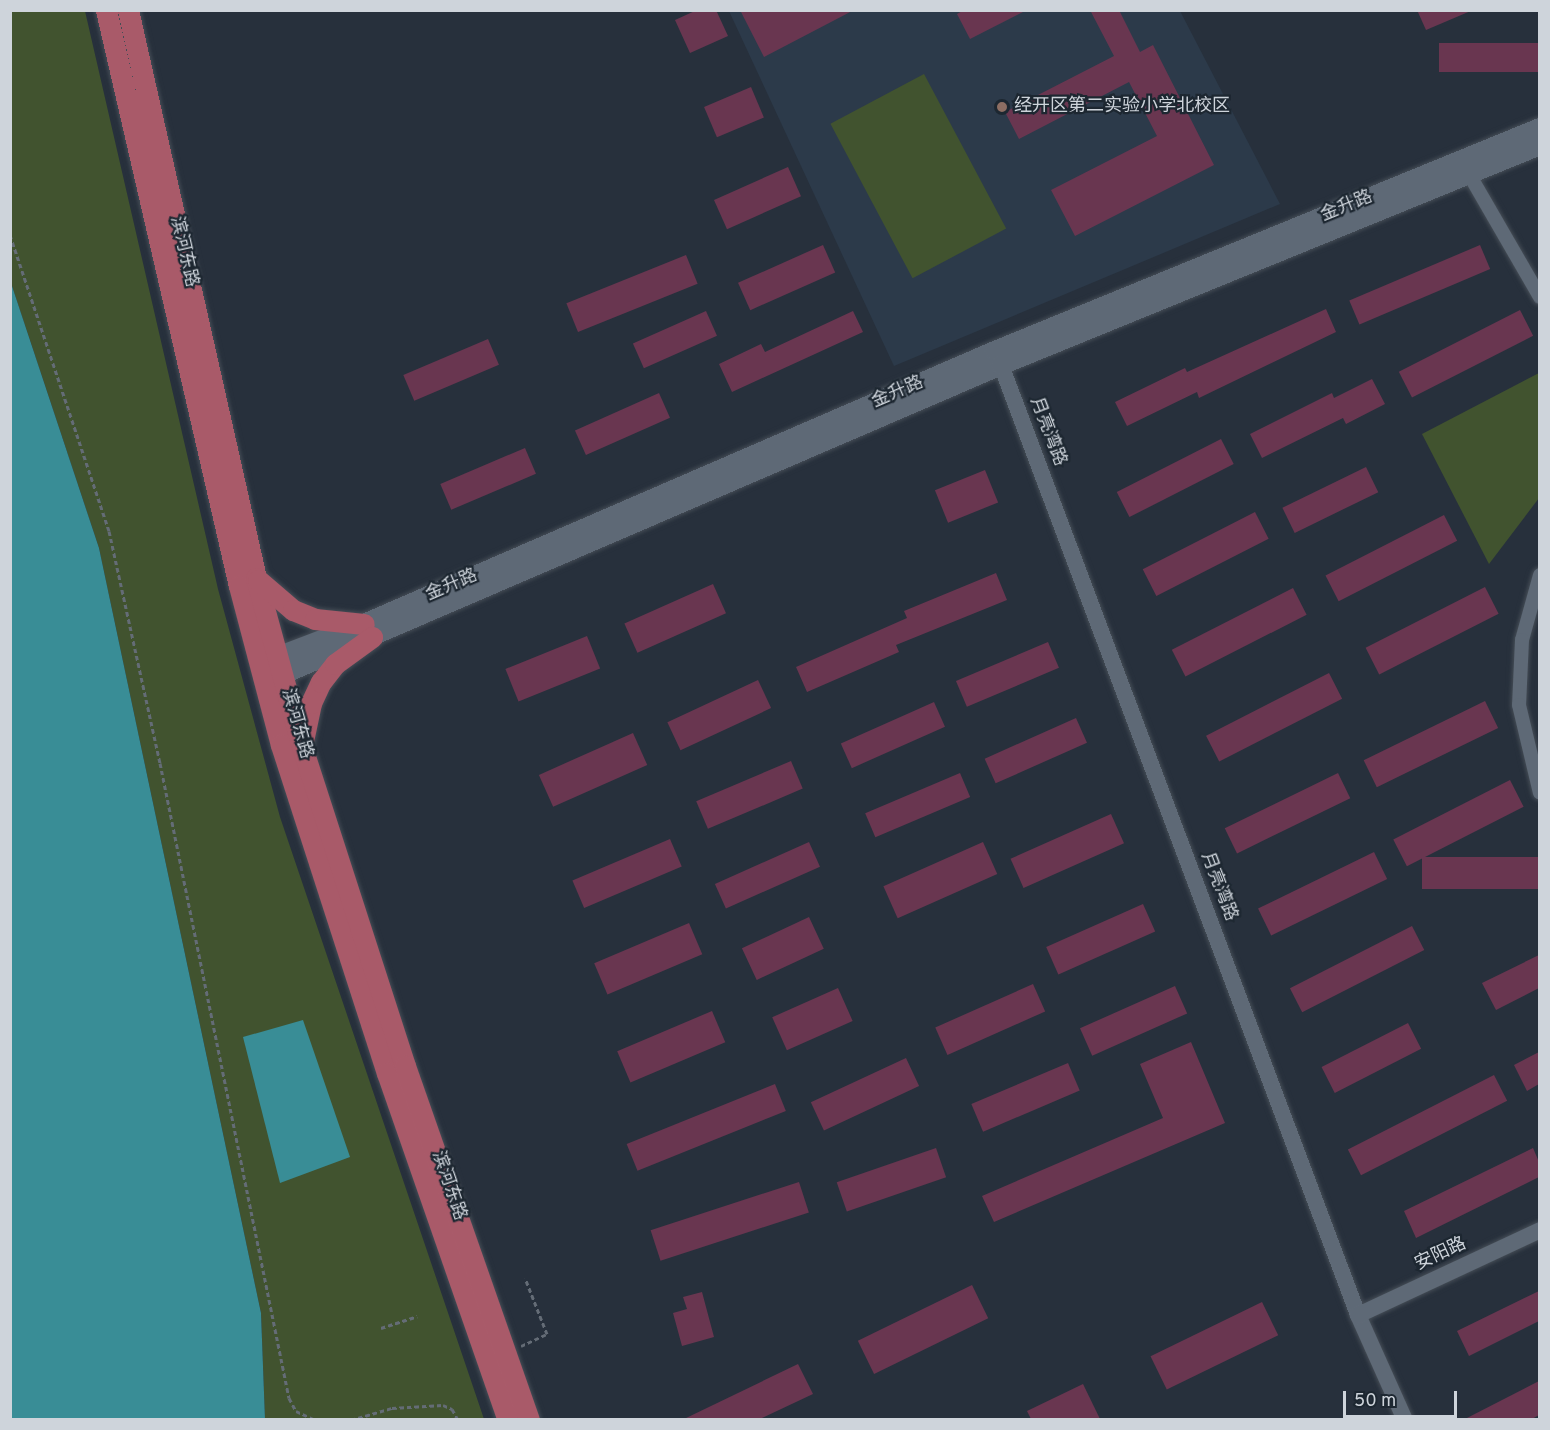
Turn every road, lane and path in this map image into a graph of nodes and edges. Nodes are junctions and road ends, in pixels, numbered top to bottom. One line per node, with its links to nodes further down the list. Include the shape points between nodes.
1 (106, 10): 12 (main road, 滨河东路)
2 (128, 10): 10 (main road, 滨河东路)
3 (1539, 128): 11 (main road, 金升路, via 995,351)
4 (1539, 145): 5 (main road, 金升路)
5 (1469, 174): 7 (street); 8 (main road, 金升路)
6 (10, 235): 21 (path, via 109,531 289,1398 296,1411)
7 (1539, 297)
8 (1001, 365): 11 (main road, 金升路); 17 (street, 月亮湾路)
9 (1539, 575): 14 (street, via 1522,640 1519,705)
10 (256, 578): 11 (main road, via 293,610); 12 (main road, 滨河东路)
11 (368, 630): 12 (main road, 金升路); 13 (main road, via 321,682 304,724)
12 (271, 669): 13 (main road, 滨河东路); 24 (main road, 滨河东路, via 281,745 383,1061)
13 (302, 747): 25 (main road, 滨河东路, via 405,1066)
14 (1539, 793)
15 (1539, 1230): 17 (street, 安阳路)
16 (525, 1278): 20 (path, via 547,1334)
17 (1358, 1315): 26 (street, 月亮湾路)
18 (417, 1316): 19 (path)
19 (381, 1328)
20 (519, 1346)
21 (315, 1419)
22 (351, 1419): 23 (path, via 392,1408 443,1405 452,1409)
23 (458, 1419)
24 (508, 1419)
25 (530, 1419)
26 (1406, 1419)

